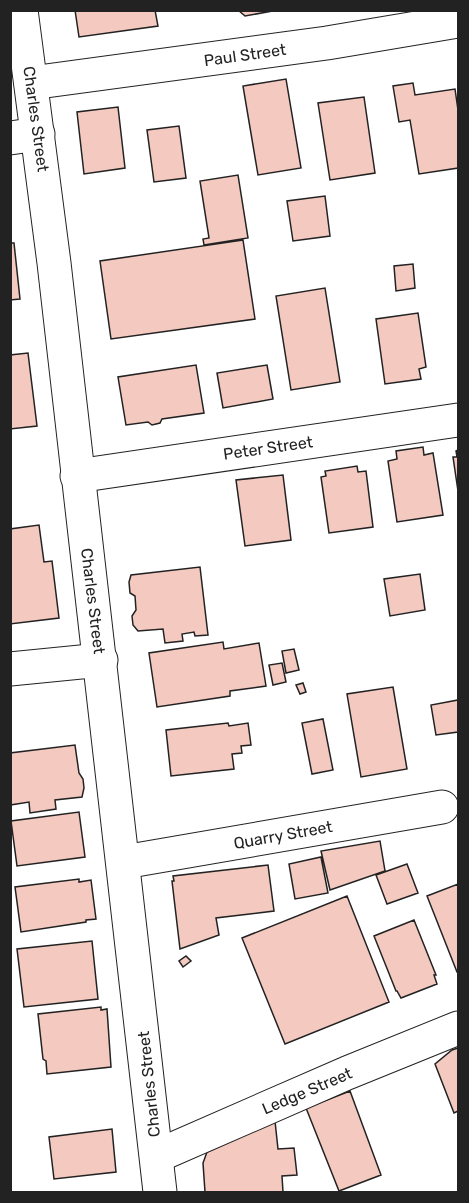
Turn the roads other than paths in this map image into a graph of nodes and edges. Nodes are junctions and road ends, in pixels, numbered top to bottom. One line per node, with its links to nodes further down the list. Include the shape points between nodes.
1 (21, 10): 3 (street, Charles Street)
2 (459, 21): 3 (street, Paul Street)
3 (31, 83): 4 (street, Charles Street)
4 (24, 136): 6 (street, Charles Street, via 54,263)
5 (459, 420): 6 (street, Peter Street)
6 (78, 476): 7 (street, Charles Street)
7 (101, 660): 8 (street); 10 (street, Charles Street)
8 (10, 669)
9 (442, 807): 10 (street, Quarry Street)
10 (124, 862): 12 (street, Charles Street)
11 (459, 1028): 12 (street, Ledge Street)
12 (157, 1156): 13 (street, Charles Street)
13 (160, 1192)

